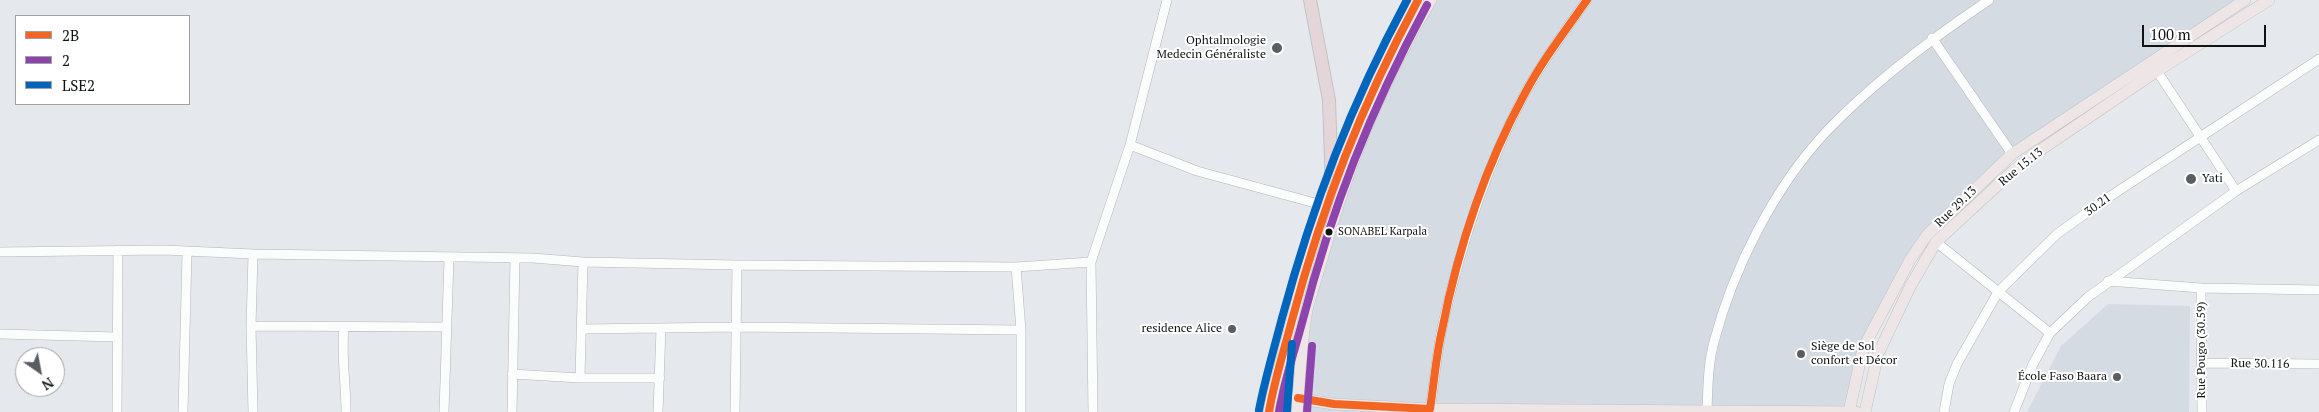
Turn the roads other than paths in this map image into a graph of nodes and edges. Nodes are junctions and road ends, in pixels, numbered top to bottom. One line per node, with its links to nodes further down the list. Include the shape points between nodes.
1 (1167, 0): 15 (street)
2 (1310, 0): 17 (highway, via 1329,100)
3 (1418, 0): 17 (main road, via 1362,112)
4 (1431, 0): 51 (main road, via 1400,54 1352,162 1308,307)
5 (1587, 0): 53 (street, via 1562,33 1525,94 1494,159 1469,228 1444,320)
6 (1989, 0): 9 (street)
7 (2244, 0): 11 (main road, Rue 29.13)
8 (2269, 0): 12 (main road, Rue 15.13)
9 (1932, 38): 16 (street); 54 (street, via 1824,134 1770,208 1734,285 1713,343)
10 (2319, 59): 13 (street, 30.21 / 30.21)
11 (2151, 61): 12 (street); 16 (main road, Rue 29.13)
12 (2157, 72): 13 (street); 20 (main road, Rue 15.13, via 2038,151)
13 (2200, 136): 18 (street); 34 (street, 30.21 / 30.21, via 2058,234)
14 (2319, 140): 18 (street)
15 (1130, 145): 19 (street, via 1197,171); 28 (street)
16 (2012, 154): 69 (main road, Rue 29.13, via 1927,235 1914,254 1862,353)
17 (1332, 189): 19 (main road)
18 (2236, 191): 31 (street)
19 (1326, 206): 50 (main road)
20 (1936, 242): 34 (street); 70 (main road, Rue 15.13, via 1878,354)
21 (118, 250): 22 (street); 23 (street); 44 (street)
22 (0, 252)
23 (187, 253): 24 (street); 57 (street)
24 (253, 254): 25 (street); 35 (street)
25 (449, 258): 26 (street); 38 (street)
26 (515, 258): 27 (street); 47 (street)
27 (583, 262): 29 (street); 40 (street)
28 (1090, 262): 30 (street); 65 (street)
29 (737, 265): 30 (street); 36 (street)
30 (1016, 267): 41 (street)
31 (2108, 281): 32 (street); 42 (street)
32 (2201, 288): 33 (street); 45 (street, Rue Pougo (30.59))
33 (2319, 290)
34 (1998, 292): 42 (street); 71 (street, 30.21 / 30.21, via 1957,364)
35 (251, 326): 37 (street); 58 (street)
36 (736, 326): 39 (street); 41 (street); 63 (street)
37 (344, 327): 38 (street); 59 (street, via 342,351 346,372)
38 (446, 327): 60 (street)
39 (661, 328): 40 (street); 49 (street)
40 (582, 329): 48 (street)
41 (1021, 330): 64 (street)
42 (2050, 332): 72 (street)
43 (0, 334): 44 (street)
44 (118, 337): 56 (street)
45 (2201, 363): 46 (street, Rue 30.116); 73 (street, Rue Pougo (30.59))
46 (2319, 364)
47 (512, 374): 48 (street); 61 (street)
48 (580, 378): 49 (street)
49 (660, 378): 62 (street)
50 (1272, 395): 51 (main road); 66 (main road)
51 (1298, 398): 52 (main road); 67 (main road)
52 (1334, 404): 53 (main road); 68 (main road)
53 (1430, 409): 55 (main road)
54 (1707, 409): 55 (main road); 69 (main road)
55 (1582, 410)
56 (117, 412)
57 (183, 412)
58 (253, 412)
59 (346, 412)
60 (444, 412)
61 (512, 412)
62 (658, 412)
63 (735, 412)
64 (1021, 412)
65 (1094, 412)
66 (1269, 412)
67 (1297, 412)
68 (1318, 412)
69 (1853, 412)
70 (1865, 412)
71 (1944, 412)
72 (2014, 412)
73 (2202, 412)

